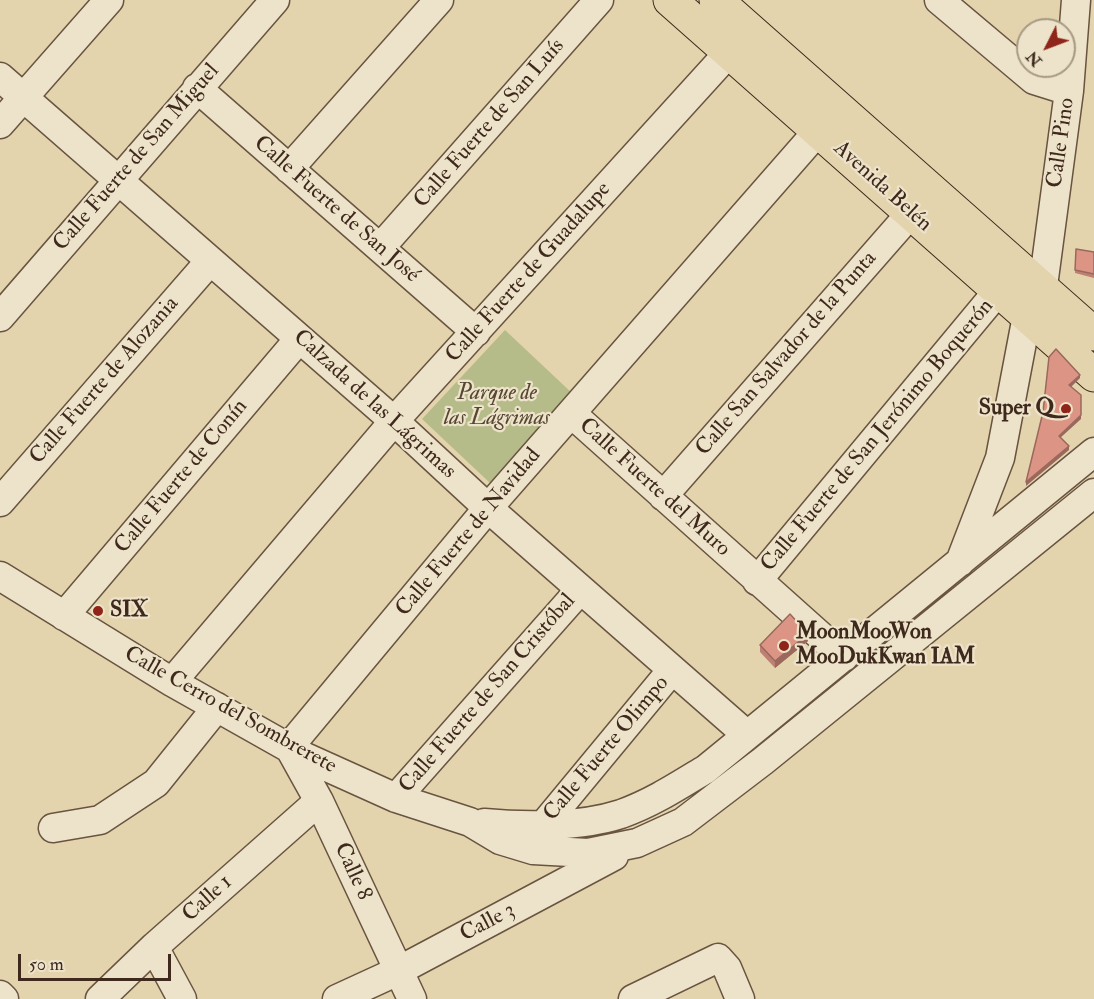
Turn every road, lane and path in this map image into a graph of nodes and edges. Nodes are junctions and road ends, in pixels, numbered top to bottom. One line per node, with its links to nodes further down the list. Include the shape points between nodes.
1 (109, 0): 15 (street)
2 (275, 0): 13 (street, Calle Fuerte de San Miguel)
3 (439, 0): 18 (street)
4 (599, 0): 21 (street, Calle Fuerte de San Luís)
5 (670, 0): 11 (main road, Avenida Belén)
6 (685, 0): 11 (street)
7 (700, 0): 11 (street)
8 (716, 0): 11 (main road, Avenida Belén)
9 (939, 0): 14 (street, via 1034,80)
10 (1076, 0): 14 (street, Calle Pino)
11 (739, 41): 17 (main road, Avenida Belén); 23 (main road, Avenida Belén); 27 (street, Calle Fuerte de Guadalupe); 30 (street); 31 (street, via 1050,323)
12 (0, 77): 15 (street, Calzada de las Lágrimas)
13 (196, 88): 18 (street, Calle Fuerte de San José); 19 (street, Calle Fuerte de San Miguel)
14 (1069, 91): 23 (street, Calle Pino)
15 (23, 97): 16 (street); 19 (street, Calzada de las Lágrimas)
16 (0, 124)
17 (818, 131): 20 (main road, Avenida Belén); 33 (street, Calle Fuerte de Navidad)
18 (289, 169): 21 (street, Calle Fuerte de San José)
19 (117, 180): 22 (street, Calzada de las Lágrimas); 26 (street, Calle Fuerte de San Miguel)
20 (911, 213): 24 (main road, Avenida Belén); 37 (street, Calle San Salvador de la Punta)
21 (380, 248): 27 (street, Calle Fuerte de San José)
22 (210, 261): 29 (street, Calzada de las Lágrimas); 38 (street, Calle Fuerte de Alozania)
23 (1043, 286): 28 (main road, Avenida Belén)
24 (998, 291): 25 (main road, Avenida Belén); 42 (street, Calle Fuerte de San Jerónimo Boquerón)
25 (1027, 316): 32 (main road, Avenida Belén); 40 (street, via 1000,458)
26 (0, 317)
27 (476, 332): 34 (street, Calle Fuerte de Guadalupe)
28 (1094, 334)
29 (299, 339): 34 (street, Calzada de las Lágrimas); 44 (street, Calle Fuerte de Conín)
30 (1094, 350)
31 (1094, 357)
32 (1094, 375)
33 (572, 414): 37 (street, Calle Fuerte del Muro); 39 (street, Calle Fuerte de Navidad)
34 (394, 421): 39 (street, Calzada de las Lágrimas); 47 (street, Calle Fuerte de Guadalupe)
35 (1094, 452): 40 (street, Calle Cerro del Sombrerete)
36 (1094, 493): 56 (street, Calle Cerro del Sombrerete, via 763,761 682,822)
37 (663, 496): 42 (street, Calle Fuerte del Muro)
38 (0, 502)
39 (488, 508): 43 (street, Calzada de las Lágrimas); 50 (street, Calle Fuerte de Navidad)
40 (960, 564): 45 (street, Calle Cerro del Sombrerete)
41 (0, 576): 44 (street, Calle Cerro del Sombrerete)
42 (757, 581): 45 (street, Calle Fuerte del Muro)
43 (580, 590): 46 (street, Calzada de las Lágrimas); 51 (street, Calle Fuerte de San Cristóbal)
44 (64, 616): 47 (street, Calle Cerro del Sombrerete)
45 (844, 657): 49 (street, Calle Cerro del Sombrerete)
46 (672, 670): 49 (street, Calzada de las Lágrimas); 54 (street, Calle Fuerte Olimpo)
47 (172, 682): 48 (street, Calle Cerro del Sombrerete)
48 (217, 707): 50 (street, Calle Cerro del Sombrerete); 55 (street, via 156,783 100,820)
49 (747, 735): 54 (street, Calle Cerro del Sombrerete, via 706,769 660,797 619,814)
50 (289, 747): 51 (street, Calle Cerro del Sombrerete); 52 (street, Calle 8)
51 (396, 798): 53 (street, Calle Cerro del Sombrerete)
52 (319, 801): 57 (street, Calle 1); 58 (street, Calle 8)
53 (470, 822): 54 (street, Calle Cerro del Sombrerete); 56 (street, Calle Cerro del Sombrerete, via 500,840 533,850 588,854)
54 (542, 827)
55 (53, 828)
56 (637, 843): 58 (street, Calle 3)
57 (154, 946): 61 (street, Calle 1); 62 (street)
58 (398, 970): 63 (street, Calle 3); 64 (street, Calle 8)
59 (0, 995): 60 (street)
60 (4, 999)
61 (100, 999)
62 (182, 999)
63 (338, 999)
64 (412, 999)
65 (633, 999): 66 (street, via 718,958 727,968)
66 (740, 999)

